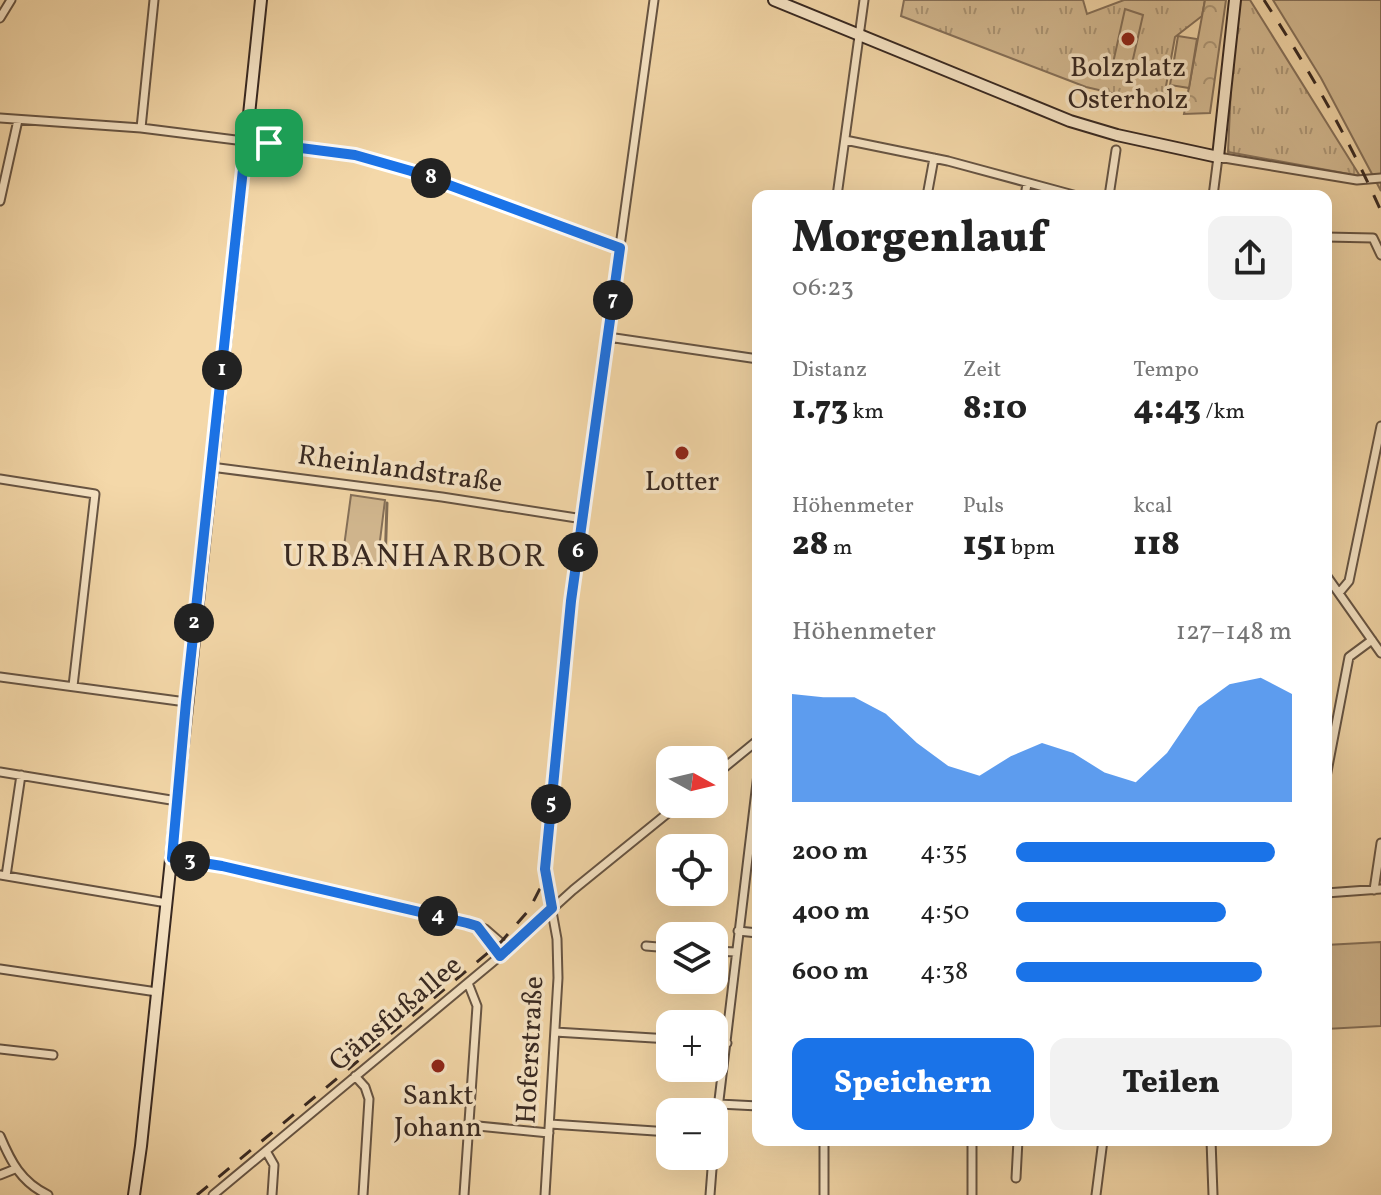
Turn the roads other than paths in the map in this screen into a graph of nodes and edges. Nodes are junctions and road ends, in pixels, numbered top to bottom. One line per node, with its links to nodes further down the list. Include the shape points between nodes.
1 (11, 0): 8 (street)
2 (154, 0): 12 (street)
3 (261, 0): 14 (main road)
4 (654, 0): 28 (street, Hoferstraße)
5 (774, 0): 9 (main road)
6 (864, 0): 9 (street)
7 (1235, 0): 16 (main road)
8 (0, 18)
9 (860, 33): 13 (street); 16 (main road, via 1070,121)
10 (0, 118): 11 (street)
11 (18, 120): 12 (street); 26 (street)
12 (141, 128): 14 (street)
13 (845, 140): 17 (street); 20 (street)
14 (246, 141): 28 (street, via 383,163); 33 (main road)
15 (1116, 150): 24 (street)
16 (1218, 157): 18 (street, via 1357,180); 25 (street)
17 (934, 158): 19 (street); 21 (street)
18 (1381, 178)
19 (1027, 184): 22 (street); 23 (street)
20 (838, 190)
21 (928, 190)
22 (1026, 190)
23 (1052, 190)
24 (1110, 190)
25 (1214, 190)
26 (0, 201)
27 (1332, 237): 29 (street, via 1373,238)
28 (620, 248): 30 (street, Hoferstraße)
29 (1381, 255)
30 (608, 337): 31 (street); 35 (street, Hoferstraße)
31 (752, 358)
32 (1381, 426): 37 (street, via 1349,581)
33 (211, 467): 35 (street, Rheinlandstraße); 42 (main road)
34 (0, 479): 41 (street, via 95,494)
35 (583, 519): 57 (street, Hoferstraße, via 546,849)
36 (1332, 583): 37 (street)
37 (1339, 593): 38 (street)
38 (1372, 640): 39 (street); 44 (street, via 1349,657)
39 (1381, 653)
40 (0, 677): 41 (street)
41 (73, 686): 42 (street)
42 (186, 702): 48 (main road)
43 (752, 745): 45 (street)
44 (1332, 746)
45 (728, 765)
46 (0, 772): 47 (street)
47 (21, 775): 48 (street); 53 (street)
48 (177, 801): 52 (main road)
49 (662, 818): 57 (street, Gänsfußallee)
50 (752, 821): 59 (street)
51 (1381, 843): 54 (street)
52 (172, 858): 56 (main road); 58 (street)
53 (3, 875): 56 (street)
54 (1378, 889): 55 (street)
55 (1332, 893)
56 (167, 903): 69 (main road)
57 (552, 908): 63 (street, Gänsfußallee); 70 (street, Hoferstraße, via 558,951)
58 (477, 926): 63 (street); 66 (street)
59 (738, 931): 60 (street); 65 (street)
60 (752, 932)
61 (646, 946): 62 (street)
62 (656, 947)
63 (508, 949): 66 (street, Gänsfußallee)
64 (728, 952): 65 (street)
65 (736, 952): 71 (street)
66 (500, 956): 68 (street, Gänsfußallee)
67 (0, 969): 69 (street)
68 (468, 983): 75 (street, Gänsfußallee); 79 (street, via 477,1006)
69 (157, 992): 96 (main road)
70 (555, 1032): 72 (street); 78 (street, Hoferstraße)
71 (728, 1033)
72 (656, 1038)
73 (0, 1049): 74 (street)
74 (53, 1055)
75 (355, 1076): 88 (street, Gänsfußallee); 99 (street, via 369,1099)
76 (728, 1104): 77 (street)
77 (752, 1106)
78 (550, 1124): 80 (street); 81 (street, Hoferstraße)
79 (468, 1125): 81 (street); 100 (street)
80 (656, 1131)
81 (549, 1133): 101 (street, Hoferstraße)
82 (0, 1136): 89 (street)
83 (824, 1146): 103 (street)
84 (972, 1146): 104 (street)
85 (1018, 1146): 92 (street)
86 (1102, 1146): 105 (street)
87 (1211, 1146): 106 (street)
88 (266, 1151): 97 (street, Gänsfußallee); 98 (street, via 274,1165)
89 (15, 1169): 91 (street); 93 (street)
90 (712, 1170): 102 (street)
91 (0, 1175)
92 (1016, 1178)
93 (30, 1183): 94 (street); 95 (street)
94 (25, 1195)
95 (48, 1195)
96 (134, 1195)
97 (213, 1195)
98 (272, 1195)
99 (363, 1195)
100 (464, 1195)
101 (545, 1195)
102 (710, 1195)
103 (824, 1195)
104 (972, 1195)
105 (1096, 1195)
106 (1213, 1195)

